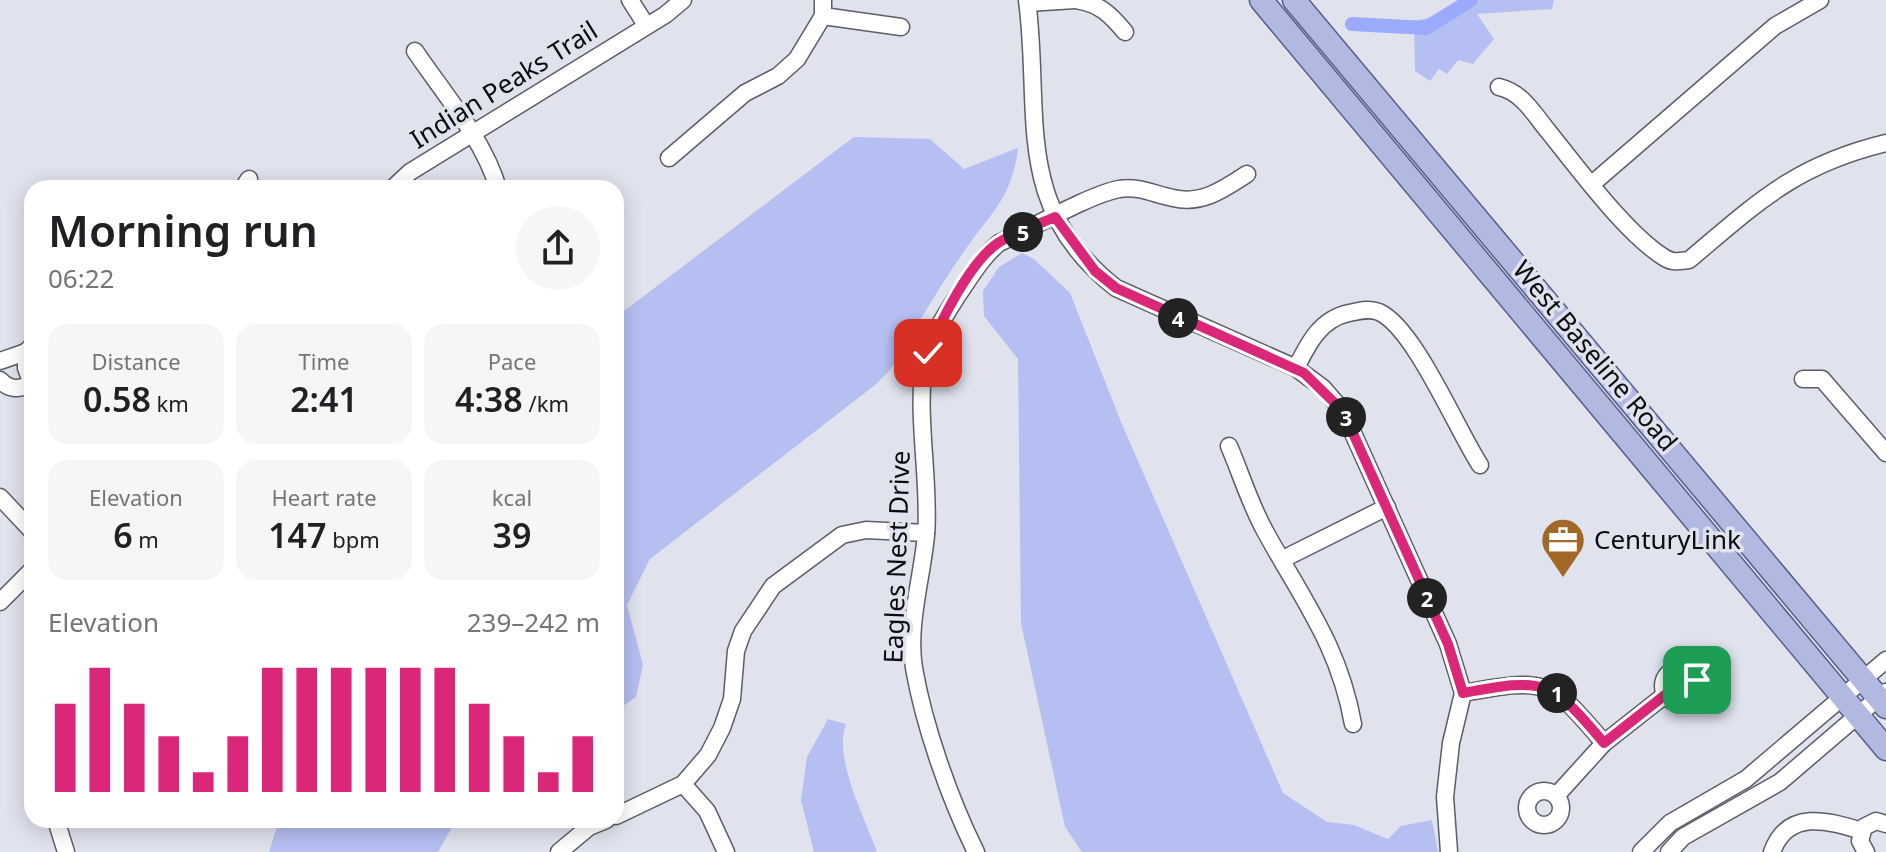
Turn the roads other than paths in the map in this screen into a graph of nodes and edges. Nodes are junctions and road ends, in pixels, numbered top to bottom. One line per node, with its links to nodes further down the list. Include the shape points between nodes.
1 (630, 0): 9 (street)
2 (683, 0): 9 (street, Indian Peaks Trail)
3 (1076, 0): 7 (street); 11 (street, via 1108,12)
4 (1261, 0): 42 (main road, West Baseline Road)
5 (1294, 0): 39 (main road, West Baseline Road)
6 (1820, 0): 20 (street, via 1775,26)
7 (1028, 1): 21 (street, via 1034,145)
8 (823, 8): 10 (street); 16 (street, via 797,59 745,93)
9 (646, 25): 14 (street, Indian Peaks Trail)
10 (901, 27)
11 (1125, 32)
12 (415, 51): 14 (street)
13 (1499, 87): 20 (street, via 1536,114)
14 (472, 134): 18 (street, Indian Peaks Trail); 19 (street)
15 (1886, 143): 20 (street, via 1840,154 1805,170 1689,260 1677,262 1666,259 1629,226)
16 (669, 158)
17 (1247, 174): 21 (street, Eagles Nest Drive, via 1218,194 1194,200 1144,188 1115,189)
18 (402, 180)
19 (496, 180)
20 (1592, 184)
21 (1055, 217): 24 (street, via 1095,271 1116,288); 34 (street, Eagles Nest Drive, via 985,255 933,339 922,391)
22 (24, 351): 23 (street)
23 (0, 361)
24 (1296, 368): 30 (street, via 1310,338 1325,324 1343,314 1378,311 1408,336); 32 (street, via 1343,411)
25 (1803, 379): 29 (street, via 1822,379)
26 (0, 380): 27 (street, via 5,386)
27 (24, 387)
28 (1229, 446): 35 (street, via 1264,530)
29 (1886, 453)
30 (1480, 465)
31 (0, 497): 33 (street)
32 (1387, 507): 35 (street); 40 (street, via 1448,644)
33 (24, 522)
34 (926, 533): 48 (street, via 866,530 842,535 773,586 743,631 722,728); 59 (street, Eagles Nest Drive, via 914,668 938,754)
35 (1283, 559): 45 (street, via 1339,663)
36 (24, 578): 37 (street)
37 (0, 602)
38 (1886, 660): 39 (street)
39 (1863, 680): 42 (street); 43 (main road, West Baseline Road)
40 (1463, 693): 46 (street, via 1532,683 1552,689); 60 (street, via 1445,797)
41 (1665, 695): 46 (street)
42 (1844, 698): 44 (main road, West Baseline Road); 55 (street, via 1746,779 1687,812)
43 (1884, 699): 44 (street)
44 (1858, 715): 47 (main road, West Baseline Road); 61 (street, via 1780,782 1683,837)
45 (1353, 724)
46 (1604, 743): 49 (street)
47 (1886, 749)
48 (683, 784): 50 (street); 58 (street, via 707,811)
49 (1556, 796)
50 (624, 812)
51 (1886, 824): 54 (street, via 1870,823)
52 (58, 828): 56 (street)
53 (588, 828): 57 (street)
54 (1862, 831): 62 (street, via 1820,818 1802,822 1787,831); 63 (street)
55 (1650, 849)
56 (66, 852)
57 (559, 852)
58 (726, 852)
59 (976, 852)
60 (1449, 852)
61 (1669, 852)
62 (1772, 852)
63 (1866, 852)

